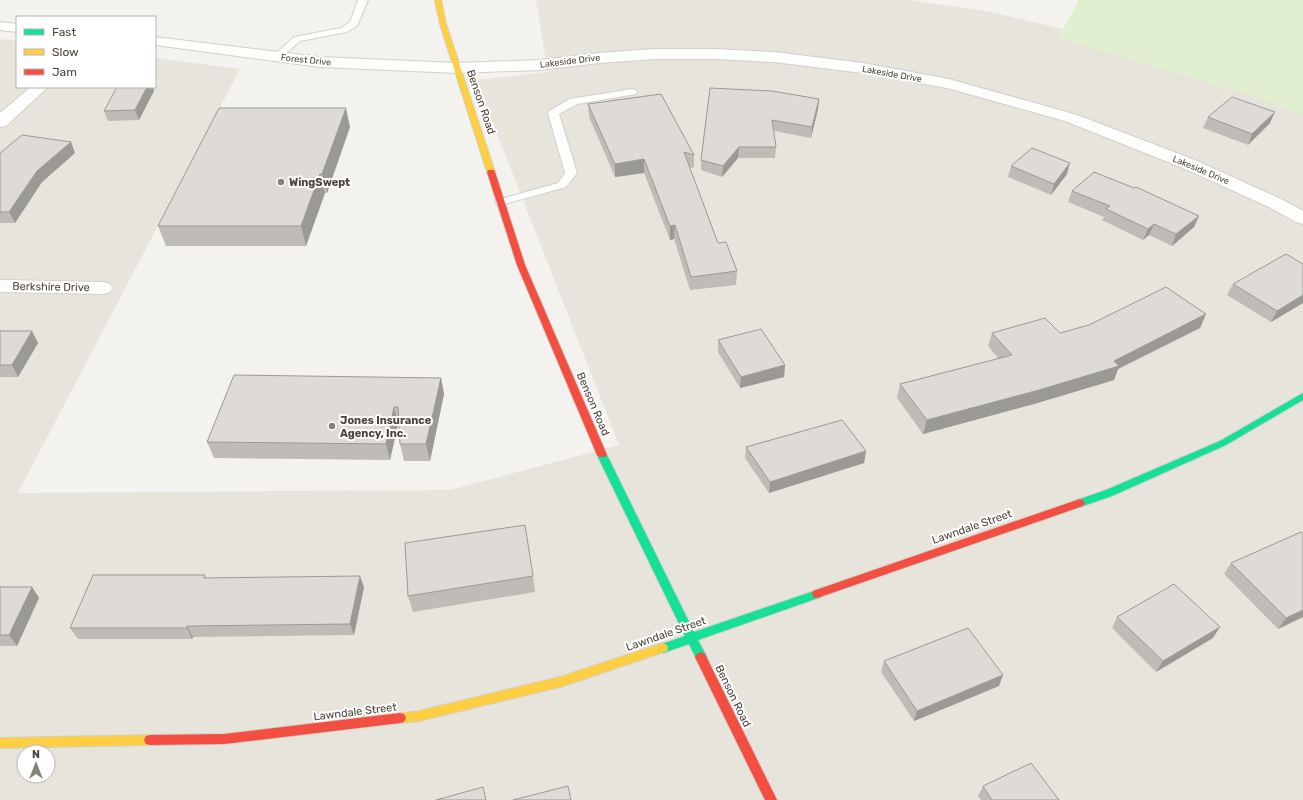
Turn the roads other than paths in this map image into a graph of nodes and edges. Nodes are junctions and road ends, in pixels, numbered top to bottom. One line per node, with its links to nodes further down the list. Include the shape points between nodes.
1 (363, 0): 6 (lane, via 354,24 344,30 297,39)
2 (438, 0): 7 (main road, Benson Road)
3 (0, 26): 4 (street)
4 (16, 28)
5 (156, 41): 6 (street, Forest Drive)
6 (277, 57): 7 (street, Forest Drive, via 320,62)
7 (457, 68): 11 (main road, Benson Road); 12 (street, Lakeside Drive, via 540,65 655,54 716,54 774,57 863,68 949,84 1070,118 1189,164)
8 (39, 88): 10 (street)
9 (632, 92): 11 (lane, via 574,101 553,113 571,173 562,185)
10 (0, 122)
11 (501, 202): 16 (main road, Benson Road, via 522,265 611,476)
12 (1303, 218)
13 (0, 286): 14 (street, Berkshire Drive)
14 (103, 288)
15 (1303, 396): 16 (main road, Lawndale Street, via 1223,443 1109,493)
16 (692, 638): 17 (main road, Lawndale Street, via 560,682 419,716 224,739); 18 (main road, Benson Road)
17 (0, 743)
18 (771, 800)

